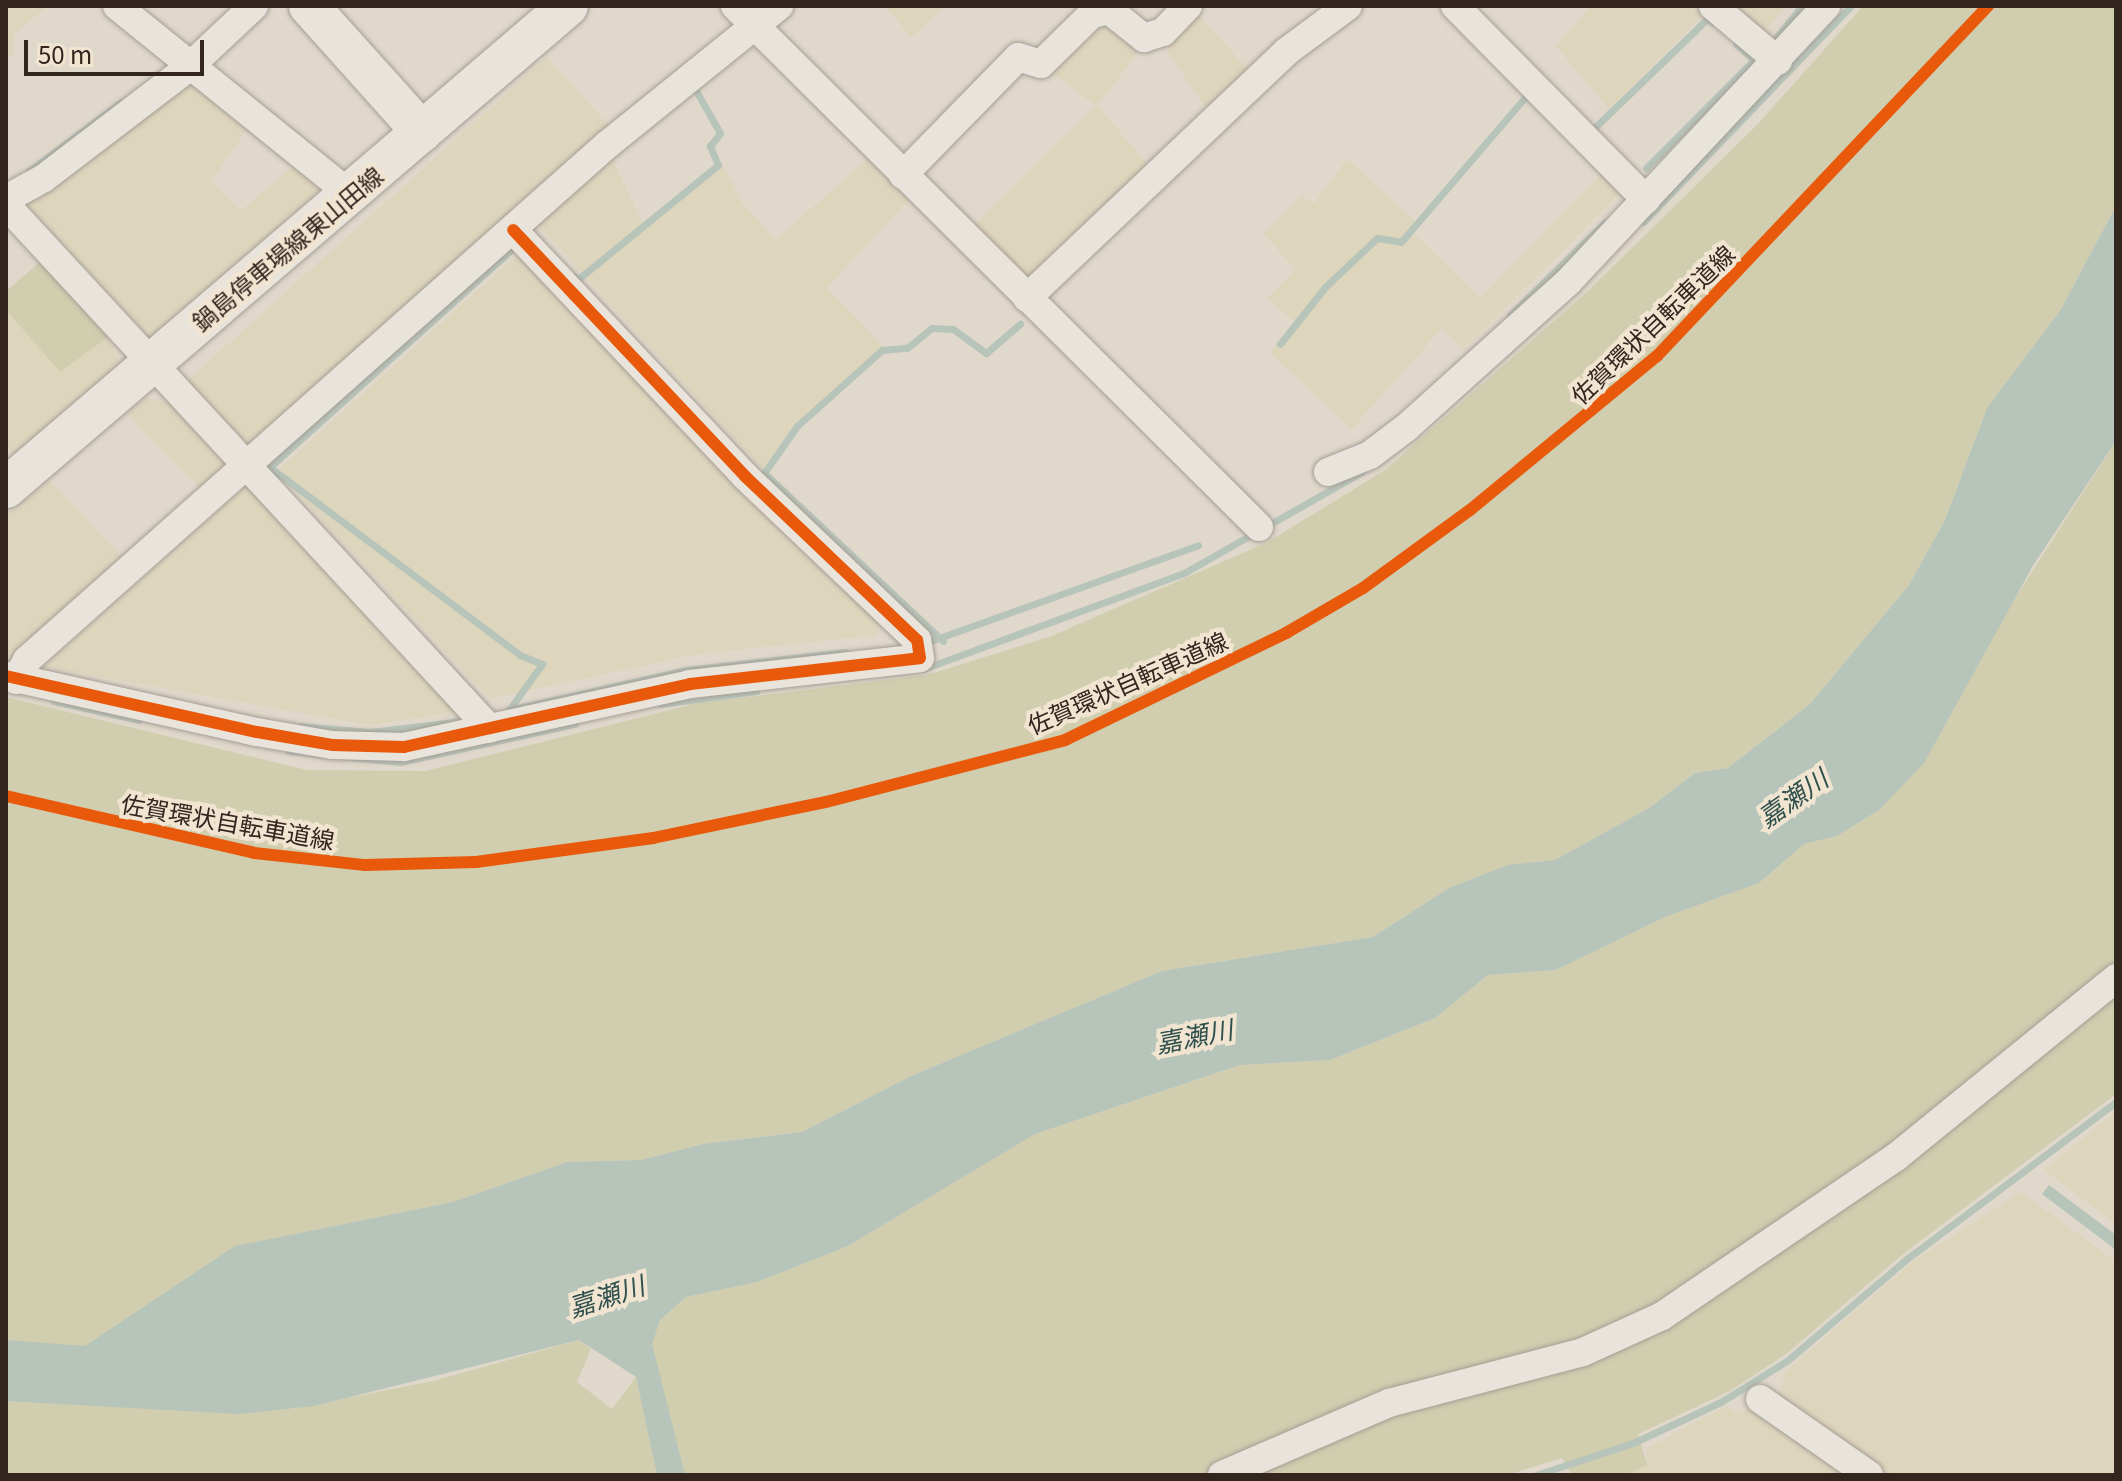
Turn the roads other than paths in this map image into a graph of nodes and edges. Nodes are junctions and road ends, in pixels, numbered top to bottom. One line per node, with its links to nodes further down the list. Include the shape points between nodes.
1 (117, 6): 12 (street)
2 (254, 6): 12 (street)
3 (309, 6): 14 (main road)
4 (568, 6): 14 (main road, 鍋島停車場線東山田線)
5 (779, 6): 11 (street)
6 (1188, 6): 15 (street, via 1163,32 1144,38 1109,10 1092,14 1041,64 1018,57)
7 (1348, 6): 20 (street, via 1286,52)
8 (1455, 6): 17 (street)
9 (1713, 6): 13 (street)
10 (1826, 6): 13 (street)
11 (744, 22): 15 (street); 19 (street)
12 (181, 60): 16 (street); 18 (street, via 44,178)
13 (1778, 61): 17 (street)
14 (422, 132): 16 (main road, 鍋島停車場線東山田線)
15 (903, 175): 20 (street)
16 (350, 194): 21 (main road, 鍋島停車場線東山田線)
17 (1646, 200): 23 (street, via 1568,282 1407,427 1370,455)
18 (6, 202): 21 (street)
19 (513, 230): 22 (street); 27 (street, via 745,476 919,649 690,684)
20 (1027, 298): 25 (street)
21 (152, 363): 22 (street); 24 (main road, 鍋島停車場線東山田線)
22 (249, 468): 26 (street); 27 (street)
23 (1328, 472)
24 (6, 488)
25 (1259, 527)
26 (17, 672): 27 (street, via 332,745 404,747)
27 (490, 729)
28 (2116, 978): 30 (street, via 1896,1157 1662,1316 1583,1352 1389,1403)
29 (1760, 1399): 31 (street)
30 (1222, 1475)
31 (1869, 1475)

